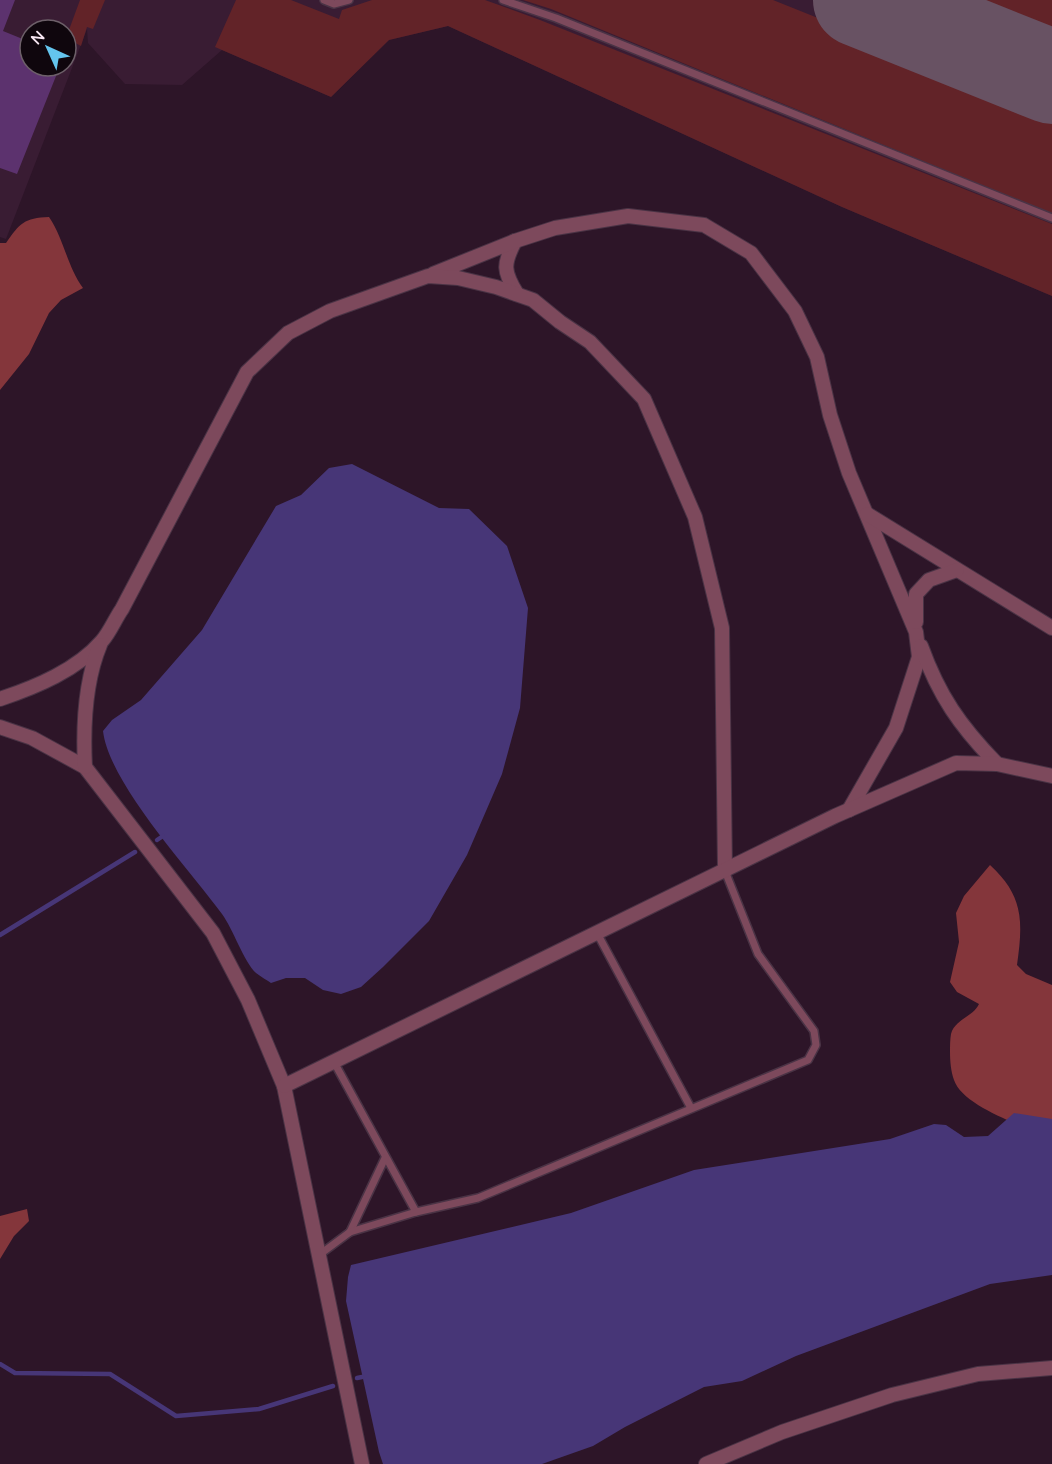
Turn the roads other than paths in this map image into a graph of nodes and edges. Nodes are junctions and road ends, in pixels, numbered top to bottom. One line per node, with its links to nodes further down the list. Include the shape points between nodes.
1 (324, 0): 2 (lane, via 334,4)
2 (349, 0)
3 (503, 0): 4 (lane, via 567,22)
4 (1052, 218)
5 (514, 241): 6 (street); 7 (street, via 505,261 508,279); 8 (street, via 555,228 628,216 704,225 751,254 795,310 817,357 836,434)
6 (428, 276): 7 (street, via 458,278); 12 (street, via 304,323 247,372)
7 (517, 294): 19 (street, via 533,300 590,342 644,399 695,517 722,627)
8 (867, 514): 9 (street); 11 (street)
9 (957, 570): 10 (street); 11 (street, via 929,580 916,594)
10 (1052, 628)
11 (916, 632): 15 (street, via 941,695 972,739); 18 (street, via 919,657 896,728)
12 (102, 641): 13 (street, via 77,663 25,691); 16 (street, via 91,665 83,737)
13 (0, 699)
14 (0, 727): 16 (street, via 32,738)
15 (997, 764): 17 (street); 18 (street, via 956,763)
16 (85, 766): 22 (street, via 213,933 248,1000)
17 (1052, 776)
18 (849, 810): 19 (street)
19 (725, 871): 20 (street); 23 (lane, via 758,954 814,1031 816,1046 808,1060)
20 (597, 933): 21 (street); 23 (lane)
21 (334, 1062): 22 (street); 24 (lane)
22 (284, 1086): 27 (street)
23 (691, 1108): 25 (lane, via 478,1198)
24 (385, 1158): 25 (lane); 26 (lane)
25 (416, 1212): 26 (lane)
26 (350, 1232): 27 (lane)
27 (319, 1255): 29 (street)
28 (1052, 1368): 30 (street, via 978,1374 892,1395 782,1432)
29 (362, 1464)
30 (706, 1464)

